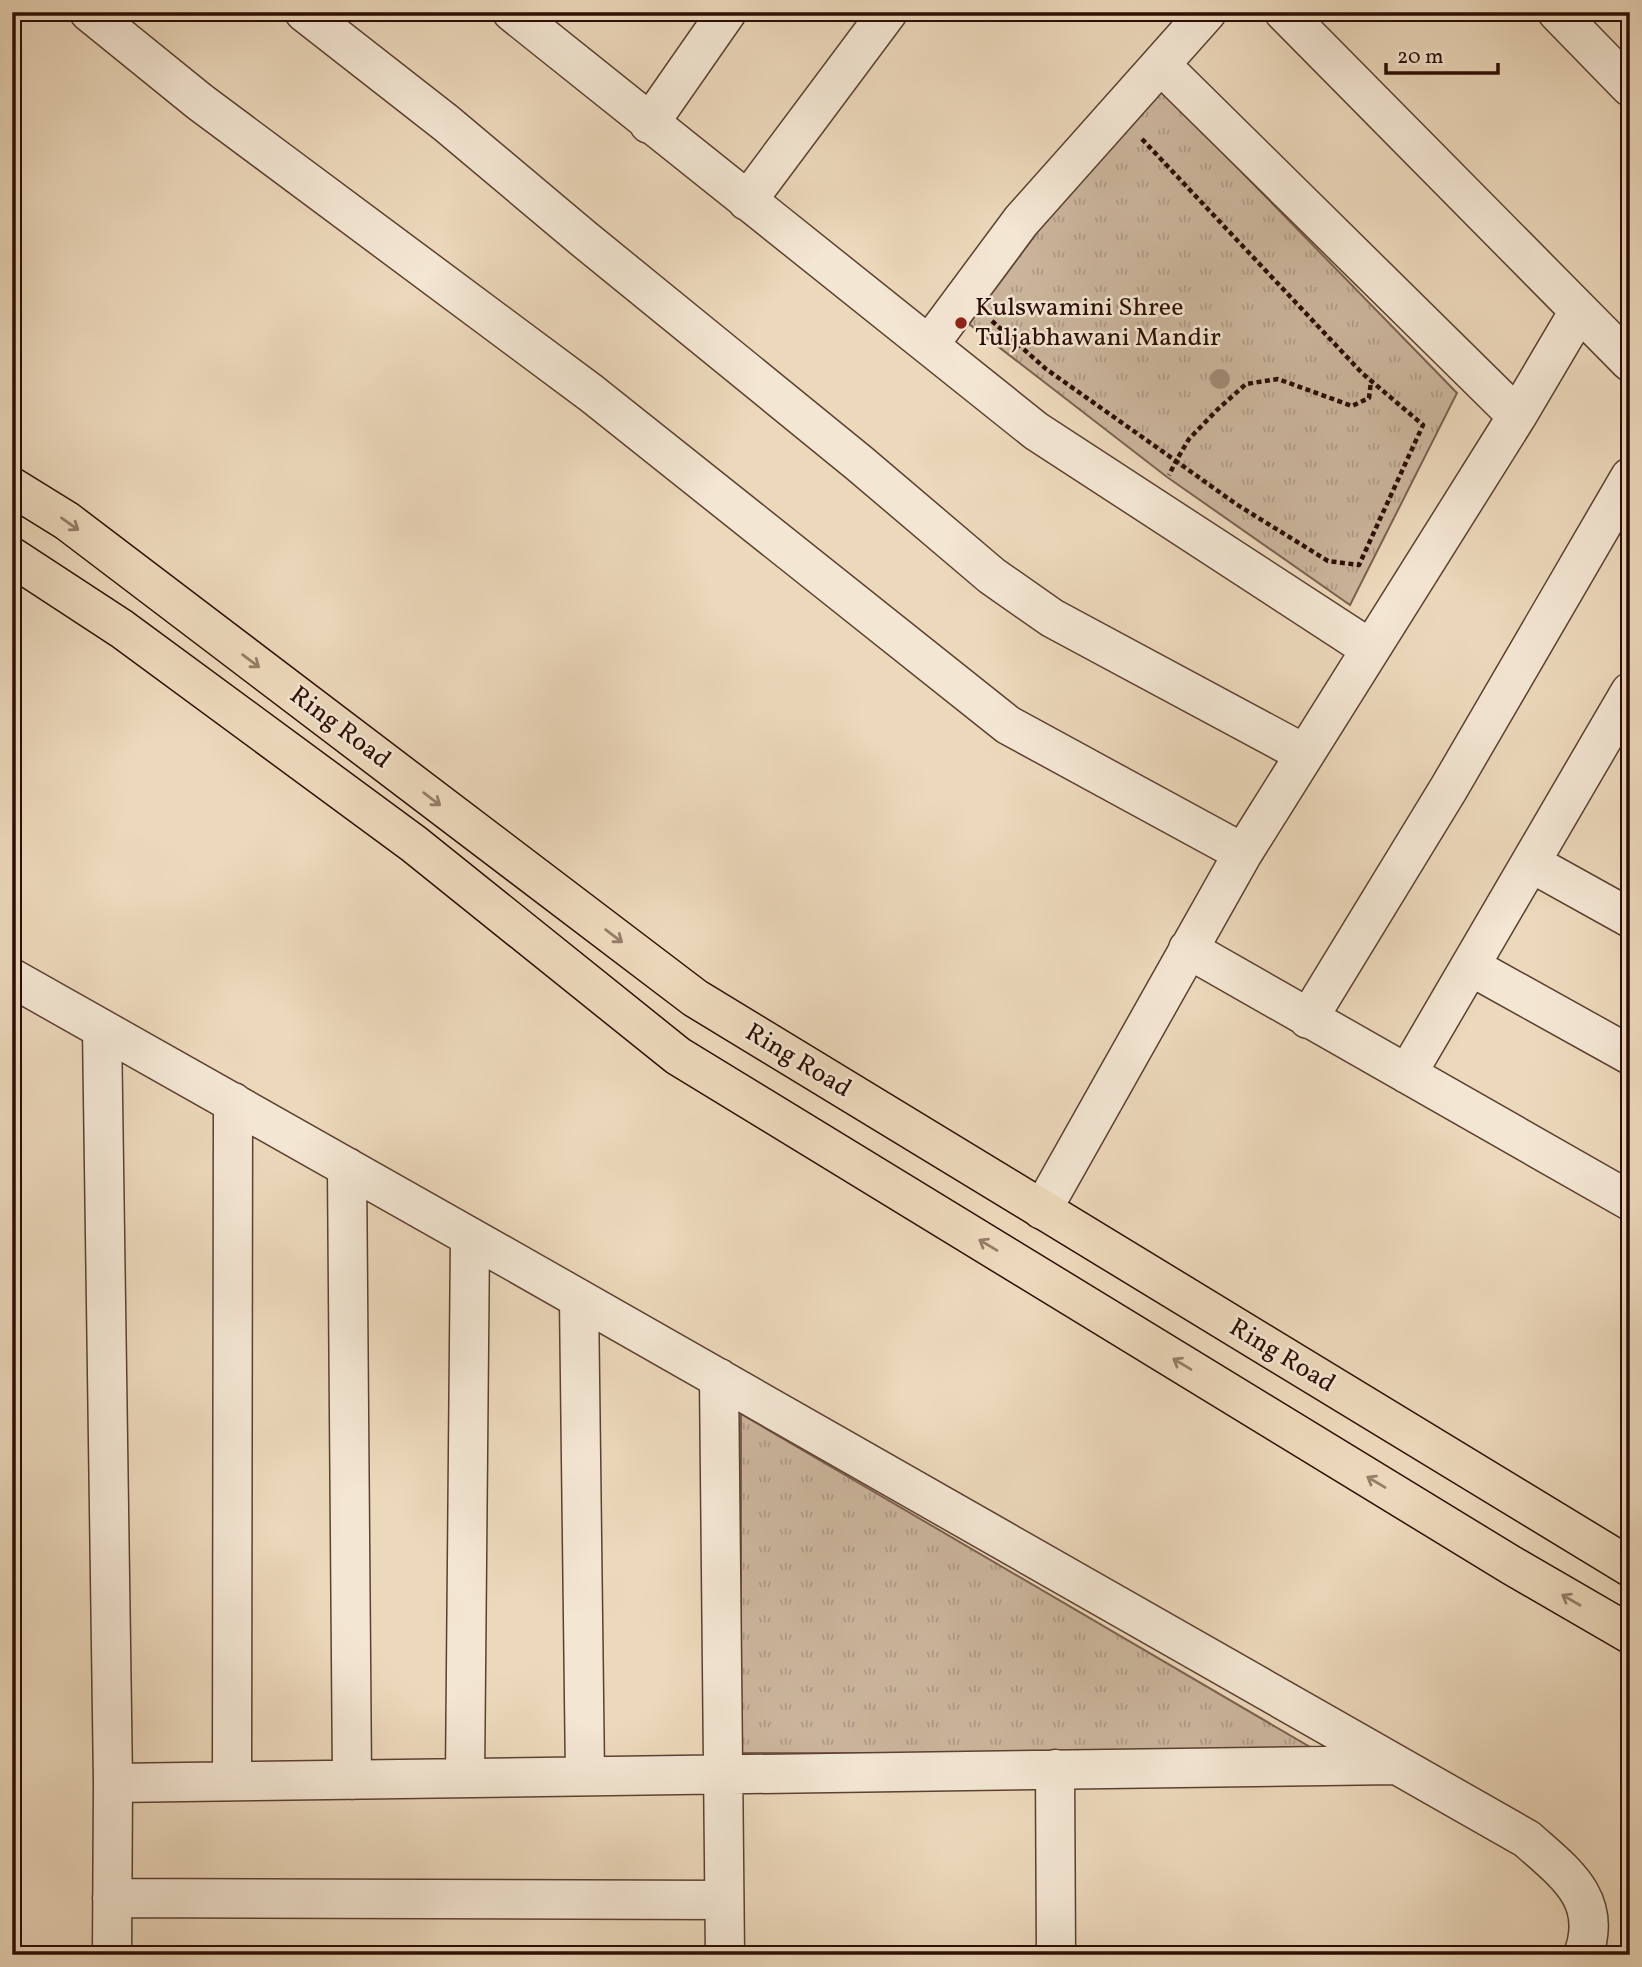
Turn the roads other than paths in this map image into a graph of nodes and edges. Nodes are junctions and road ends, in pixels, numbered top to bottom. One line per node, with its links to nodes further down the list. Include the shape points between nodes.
1 (89, 12): 23 (street, via 200,102 601,402 1008,725)
2 (304, 12): 22 (street, via 992,576 1052,618)
3 (512, 12): 11 (street)
4 (888, 12): 12 (street)
5 (1207, 12): 9 (street)
6 (1284, 12): 13 (street)
7 (1556, 12): 10 (street)
8 (726, 13): 11 (street)
9 (1161, 65): 14 (street, via 1021,222); 16 (street)
10 (1630, 87)
11 (649, 124): 12 (street)
12 (747, 201): 14 (street)
13 (1579, 311): 15 (street); 16 (street)
14 (929, 345): 20 (street, via 1036,431)
15 (1630, 362)
16 (1517, 416): 20 (street)
17 (1630, 477): 29 (street, via 1449,788)
18 (12, 487): 36 (highway, Ring Road, one-way to 36, via 68,521 695,998)
19 (12, 557): 41 (highway, Ring Road, one-way to 19, via 678,1056 403,836 122,629)
20 (1369, 648): 22 (street)
21 (1630, 692): 24 (street)
22 (1305, 754): 23 (street)
23 (1243, 853): 26 (street)
24 (1531, 863): 25 (street); 27 (street)
25 (1630, 918)
26 (1188, 949): 29 (street); 36 (street)
27 (1470, 967): 31 (street); 32 (street)
28 (12, 978): 30 (street)
29 (1308, 1018): 32 (street)
30 (102, 1029): 33 (street); 49 (street)
31 (1630, 1055)
32 (1407, 1074): 35 (street)
33 (233, 1102): 34 (street); 48 (street)
34 (347, 1167): 37 (street); 47 (street)
35 (1630, 1201)
36 (1042, 1210): 40 (highway, Ring Road)
37 (470, 1237): 38 (street); 46 (street)
38 (579, 1299): 39 (street); 45 (street)
39 (719, 1378): 42 (street); 44 (street)
40 (1630, 1567)
41 (1630, 1634)
42 (1398, 1765): 43 (street); 55 (street, via 1527,1839 1561,1869 1578,1887 1588,1909)
43 (1055, 1769): 44 (street); 54 (street)
44 (724, 1774): 45 (street); 51 (street)
45 (585, 1776): 46 (street)
46 (465, 1778): 47 (street)
47 (352, 1780): 48 (street)
48 (232, 1782): 49 (street)
49 (113, 1783): 50 (street)
50 (112, 1898): 51 (street); 52 (street)
51 (724, 1900): 53 (street)
52 (112, 1955)
53 (726, 1955)
54 (1056, 1955)
55 (1583, 1955)

